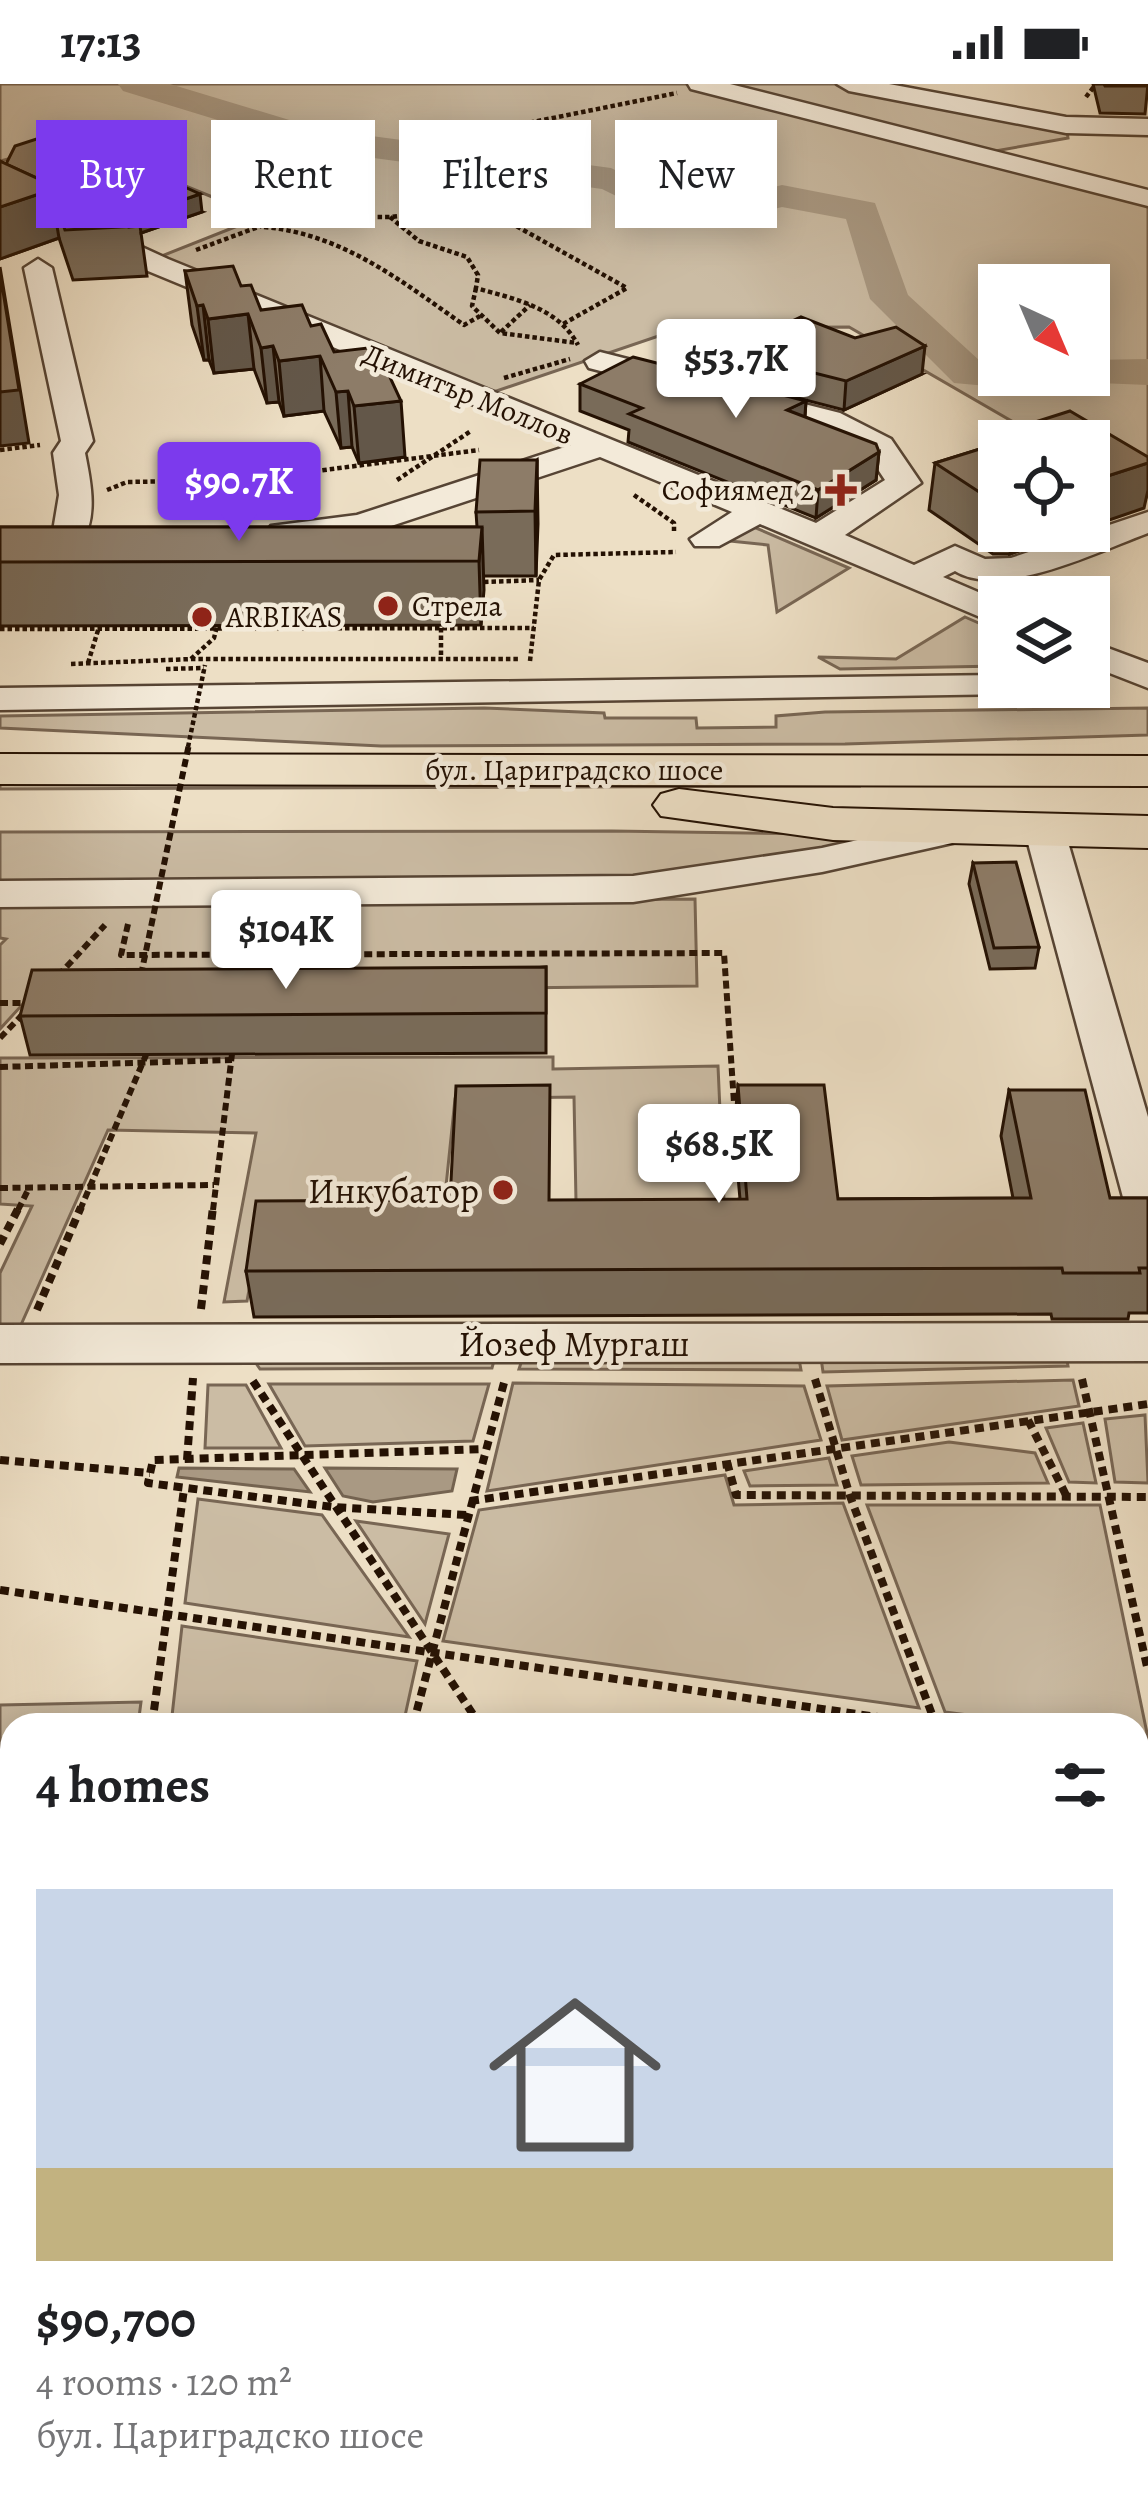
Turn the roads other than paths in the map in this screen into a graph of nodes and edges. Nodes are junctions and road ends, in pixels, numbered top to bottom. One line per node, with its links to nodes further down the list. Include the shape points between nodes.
1 (701, 84): 5 (street)
2 (849, 84): 3 (street, via 1066,125)
3 (1148, 128)
4 (0, 190): 6 (street, Димитър Моллов)
5 (1148, 198)
6 (107, 244): 7 (street); 10 (street, Димитър Моллов)
7 (38, 268): 8 (street); 14 (street, via 77,441 69,453 76,495 58,537)
8 (1, 272)
9 (589, 352): 15 (street, via 829,420 879,446 904,483)
10 (597, 447): 11 (street, Димитър Моллов); 13 (street, via 361,525)
11 (760, 511): 15 (street, Димитър Моллов); 16 (street)
12 (1148, 522): 17 (street, via 1015,568 978,570 955,556)
13 (243, 534)
14 (112, 536)
15 (820, 536): 17 (street, Димитър Моллов)
16 (692, 546)
17 (918, 578): 18 (street, Димитър Моллов)
18 (978, 605)
19 (1110, 662): 20 (street)
20 (1148, 681): 21 (street)
21 (1110, 684)
22 (978, 686): 23 (street)
23 (0, 699)
24 (0, 737): 27 (highway)
25 (1148, 743): 29 (highway, via 948,749)
26 (0, 769): 27 (highway, бул. Цариградско шосе)
27 (386, 770): 29 (highway, бул. Цариградско шосе)
28 (1148, 771): 29 (highway, бул. Цариградско шосе)
29 (691, 787): 30 (highway, бул. Цариградско шосе); 31 (highway, бул. Цариградско шосе); 32 (highway, via 833,824)
30 (1148, 805)
31 (0, 807)
32 (968, 828): 33 (highway); 35 (street, via 633,890 132,906)
33 (1045, 832): 34 (highway); 36 (street)
34 (1148, 832)
35 (0, 894)
36 (1148, 1201)
37 (1148, 1342): 38 (street, Йозеф Мургаш)
38 (11, 1344)

